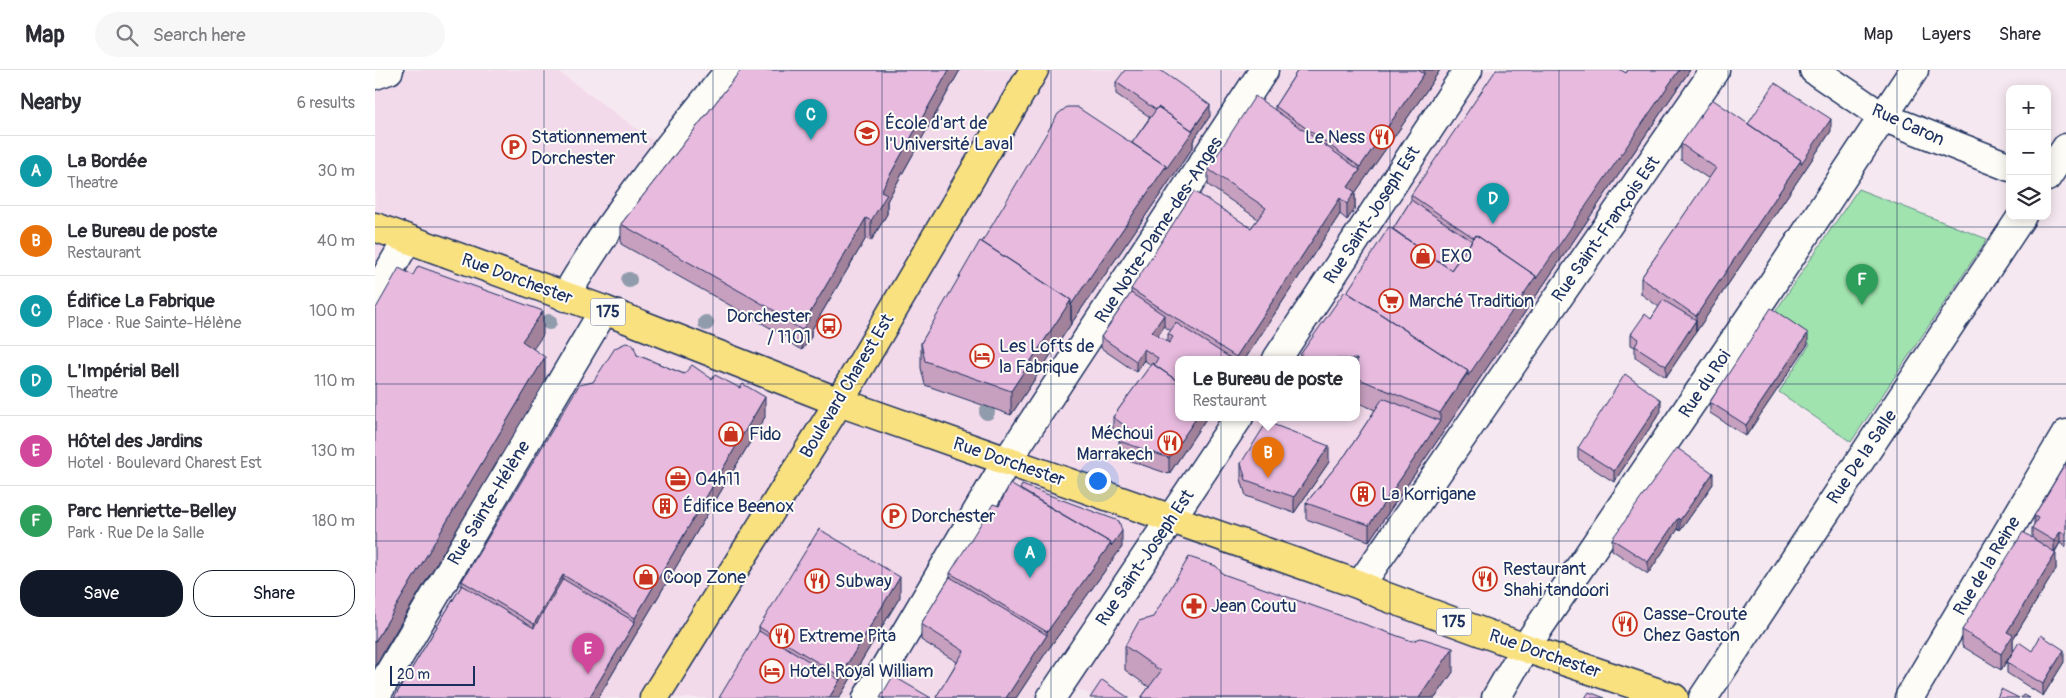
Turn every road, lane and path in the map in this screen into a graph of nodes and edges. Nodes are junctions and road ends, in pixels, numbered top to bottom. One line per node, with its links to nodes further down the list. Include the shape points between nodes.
1 (389, 70): 9 (street)
2 (730, 70): 20 (street, via 585,260)
3 (1034, 70): 23 (main road, Boulevard Charest Est)
4 (1264, 70): 26 (street, Rue Notre-Dame-des-Anges)
5 (1468, 70): 22 (street, Rue Saint-Joseph Est)
6 (1715, 70): 28 (street, Rue Saint-François Est)
7 (1813, 70): 10 (street, Rue Caron)
8 (1914, 70): 10 (street, Rue du Roi)
9 (375, 75)
10 (1883, 117): 12 (street, Rue Caron); 29 (street, Rue du Roi)
11 (2066, 148): 13 (street)
12 (2006, 165)
13 (2048, 175)
14 (2051, 183): 15 (street)
15 (2066, 188)
16 (2019, 220): 36 (street, Rue De la Salle)
17 (375, 227): 18 (main road, Rue Dorchester / 175)
18 (407, 240): 19 (street); 20 (main road, Rue Dorchester / 175)
19 (375, 295)
20 (565, 297): 21 (main road, Rue Dorchester / 175)
21 (604, 310): 23 (main road, Rue Dorchester / 175); 30 (street, Rue Sainte-Hélène)
22 (1279, 356)
23 (839, 402): 26 (main road, Rue Dorchester / 175); 31 (main road, Boulevard Charest Est)
24 (1236, 421): 27 (street, Rue Saint-Joseph Est)
25 (2066, 434): 37 (street, Rue de la Reine)
26 (1007, 461): 27 (main road, Rue Dorchester / 175); 32 (street, Rue Notre-Dame-des-Anges)
27 (1171, 519): 28 (main road, Rue Dorchester / 175); 33 (street, Rue Saint-Joseph Est)
28 (1360, 585): 29 (main road, Rue Dorchester / 175)
29 (1525, 648): 34 (street, Rue du Roi); 35 (main road, Rue Dorchester / 175)
30 (375, 697)
31 (654, 698)
32 (867, 698)
33 (1051, 698)
34 (1497, 698)
35 (1674, 698)
36 (1703, 698)
37 (1909, 698)

